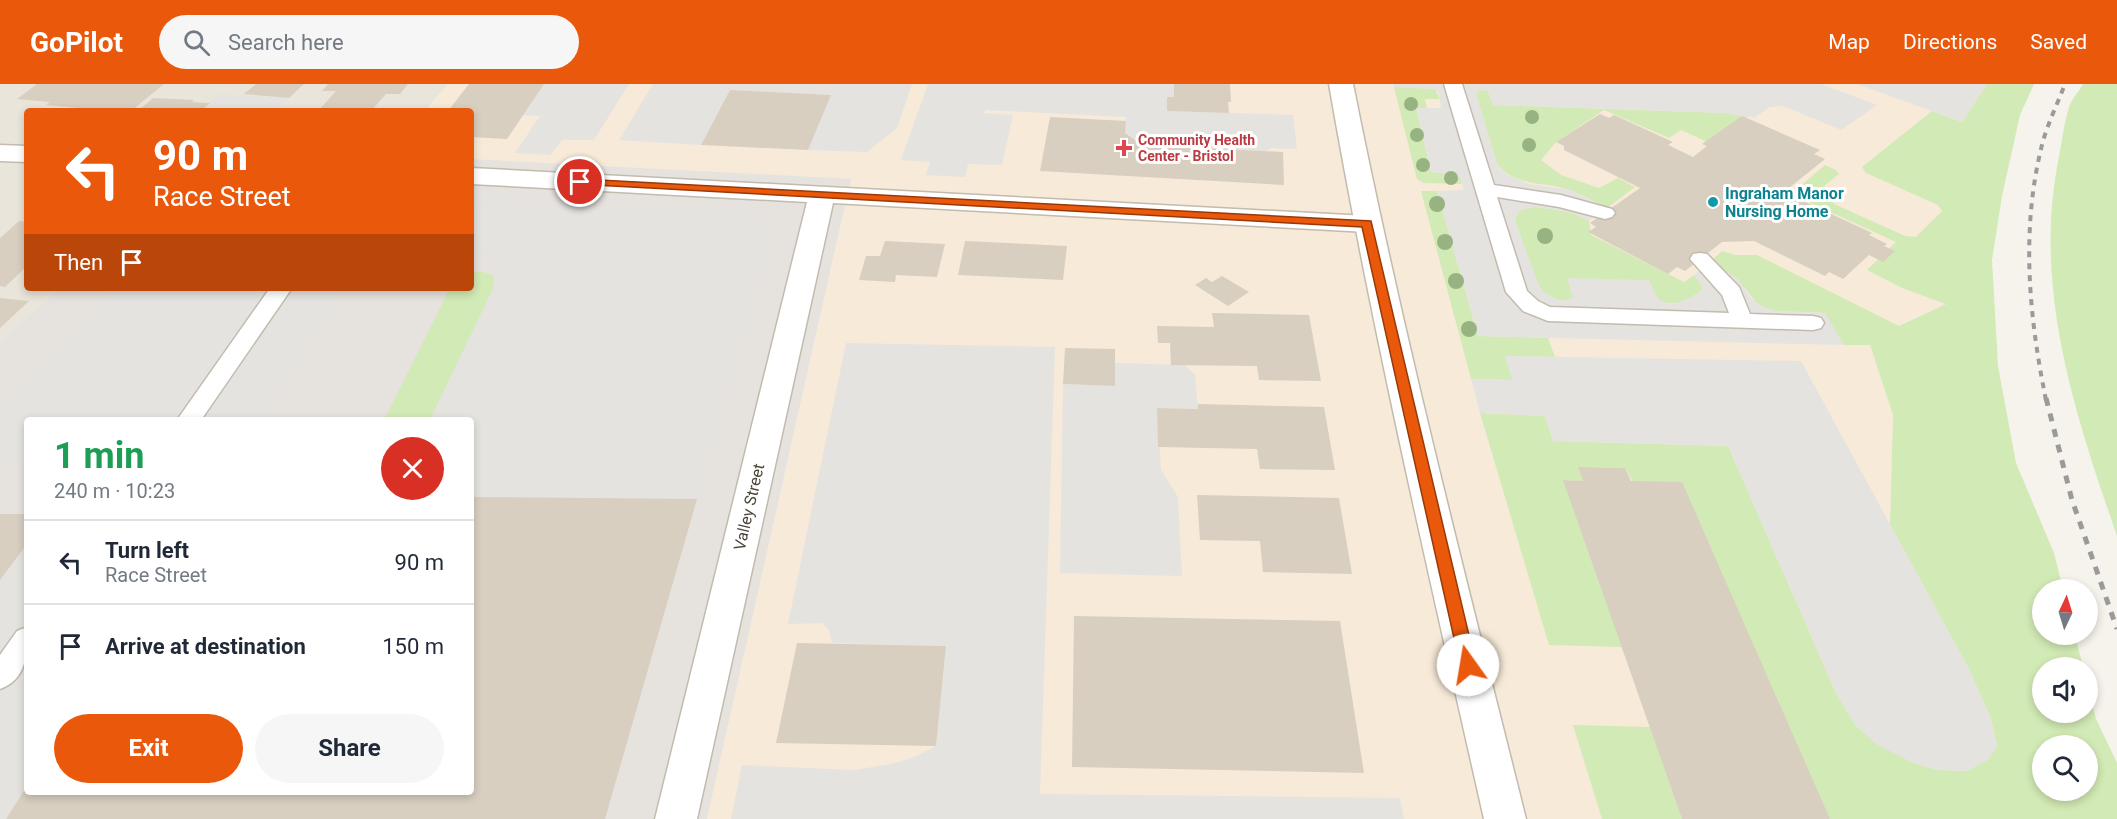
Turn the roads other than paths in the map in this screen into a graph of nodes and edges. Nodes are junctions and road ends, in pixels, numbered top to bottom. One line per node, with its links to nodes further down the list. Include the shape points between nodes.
1 (1341, 84): 9 (street)
2 (1453, 84): 6 (lane)
3 (0, 153): 4 (street)
4 (24, 154)
5 (474, 176): 7 (street)
6 (1485, 189): 8 (lane, via 1561,201); 12 (lane, via 1517,292 1534,309 1548,314)
7 (822, 195): 9 (street); 17 (street, Valley Street)
8 (1605, 213)
9 (1367, 224): 18 (street)
10 (1700, 259): 12 (lane, via 1732,292)
11 (279, 291): 14 (lane)
12 (1742, 320): 13 (lane)
13 (1813, 323)
14 (191, 417)
15 (24, 643): 16 (lane)
16 (0, 677)
17 (676, 819)
18 (1505, 819)

